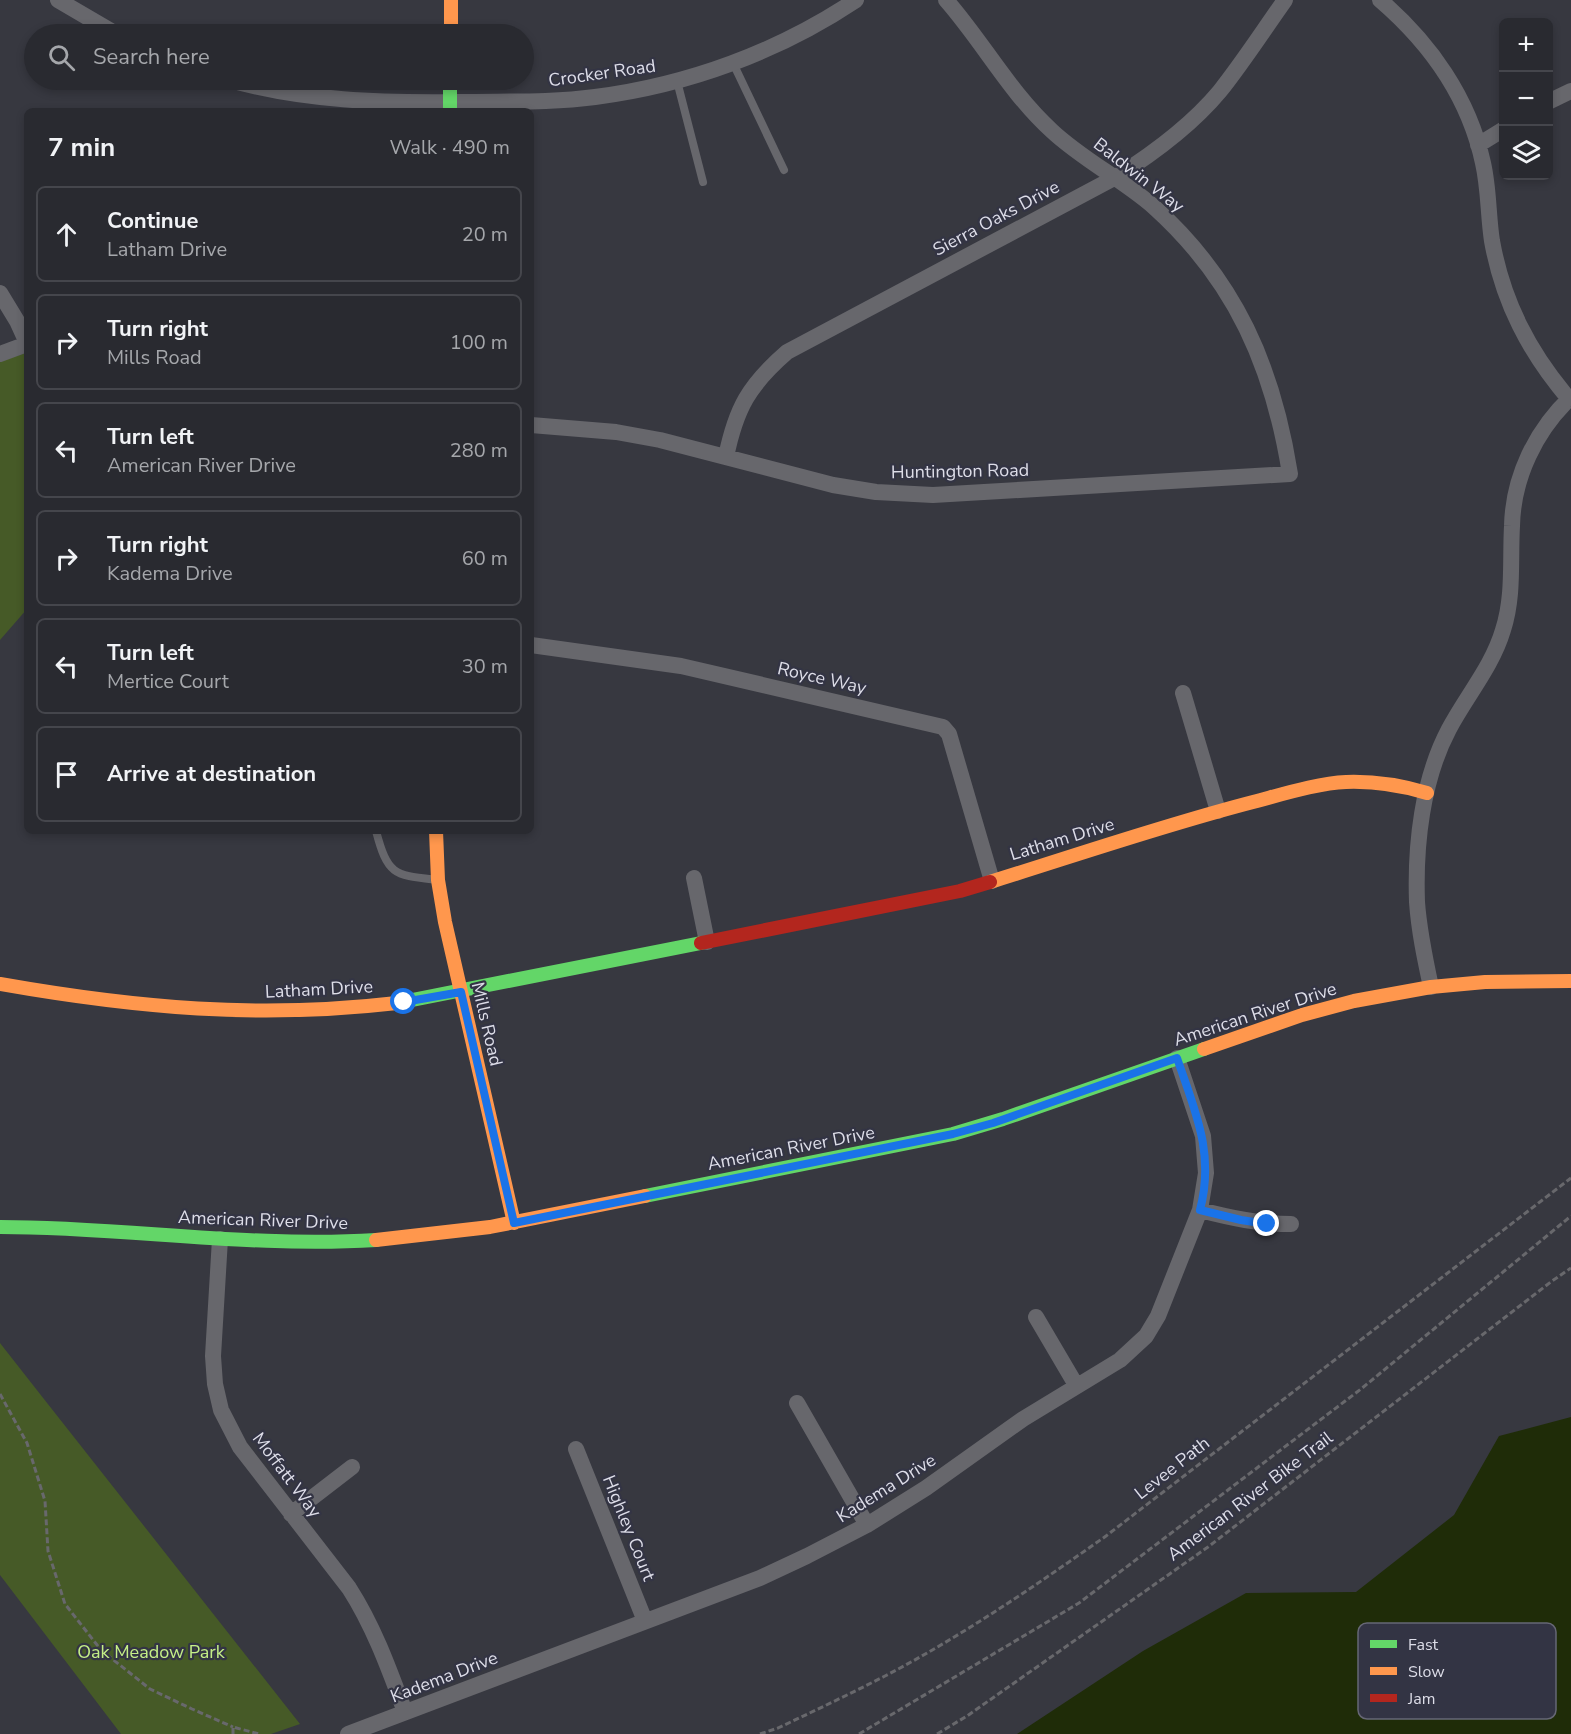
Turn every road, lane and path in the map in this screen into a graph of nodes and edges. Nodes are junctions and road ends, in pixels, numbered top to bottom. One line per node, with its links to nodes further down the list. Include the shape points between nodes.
1 (58, 0): 7 (street)
2 (451, 0): 8 (street)
3 (856, 0): 9 (street, Crocker Road, via 796,36)
4 (946, 0): 19 (street, Baldwin Way, via 1052,132)
5 (1285, 0): 19 (street, Sierra Oaks Drive, via 1231,76 1199,113 1172,138)
6 (1380, 0): 17 (street, via 1410,27 1442,67 1457,92)
7 (99, 24)
8 (451, 24)
9 (734, 63): 10 (street, Crocker Road); 18 (lane)
10 (677, 81): 15 (street, Crocker Road, via 594,97); 20 (lane)
11 (275, 90): 15 (street, Crocker Road, via 330,99)
12 (450, 90): 15 (street)
13 (1571, 91): 14 (street)
14 (1553, 100)
15 (450, 107)
16 (1499, 132): 17 (street)
17 (1478, 145): 25 (street, via 1492,238 1506,297 1533,352)
18 (784, 170)
19 (1116, 177): 27 (street, Sierra Oaks Drive, via 787,352 768,368 745,398); 28 (street, Baldwin Way, via 1185,238 1236,309 1271,388)
20 (703, 182)
21 (0, 293): 22 (street)
22 (24, 337)
23 (24, 345): 24 (street)
24 (0, 354)
25 (1570, 398): 31 (street, via 1552,417 1526,462 1514,499 1512,584 1504,628 1492,660 1448,731)
26 (534, 424): 27 (street, Huntington Road, via 616,432)
27 (726, 457): 28 (street, Huntington Road, via 833,485 904,495)
28 (1290, 474)
29 (534, 645): 37 (street, Royce Way, via 681,666 943,727 949,734)
30 (1183, 693): 32 (street)
31 (1427, 793): 32 (street, Latham Drive, via 1395,784 1343,782); 41 (street, via 1420,833 1417,902)
32 (1218, 811): 37 (street, Latham Drive)
33 (377, 834): 36 (lane, via 393,870 402,876)
34 (436, 834): 36 (street, Mills Road)
35 (694, 878): 38 (street)
36 (438, 880): 42 (street, Mills Road)
37 (992, 882): 38 (street, Latham Drive)
38 (707, 942): 42 (street, Latham Drive)
39 (1571, 981): 41 (street, American River Drive)
40 (0, 984): 42 (street, Latham Drive, via 141,1004 239,1011 342,1010)
41 (1431, 987): 43 (street, American River Drive, via 1354,1001)
42 (461, 992): 47 (street, Mills Road)
43 (1177, 1058): 45 (street, Kadema Drive, via 1203,1136 1206,1173); 47 (street, American River Drive, via 953,1134)
44 (1571, 1178): 66 (path, Levee Path, via 1062,1568 886,1676)
45 (1200, 1210): 48 (street, via 1267,1224); 53 (street, Kadema Drive, via 1152,1327 1129,1353)
46 (1571, 1216): 67 (path, via 1361,1389 1079,1603)
47 (514, 1223): 50 (street, American River Drive, via 348,1242)
48 (1292, 1224)
49 (0, 1227): 50 (street, American River Drive, via 99,1229)
50 (220, 1239): 58 (street, Moffatt Way, via 215,1384 222,1410 240,1447)
51 (1571, 1268): 68 (path, American River Bike Trail, via 1208,1547)
52 (1036, 1317): 53 (street)
53 (1076, 1385): 59 (street, Kadema Drive)
54 (0, 1394): 62 (path, via 27,1443 45,1501 48,1551 66,1604 101,1650 150,1689)
55 (797, 1402): 59 (street)
56 (576, 1449): 60 (street, Highley Court)
57 (352, 1467): 58 (street)
58 (291, 1514): 61 (street, Moffatt Way, via 364,1611)
59 (867, 1525): 60 (street, Kadema Drive, via 760,1578)
60 (645, 1621): 61 (street, Kadema Drive)
61 (405, 1712): 65 (street, Kadema Drive)
62 (233, 1727): 63 (path); 64 (path)
63 (233, 1734)
64 (259, 1734)
65 (348, 1734)
66 (760, 1734)
67 (860, 1734)
68 (937, 1734)

